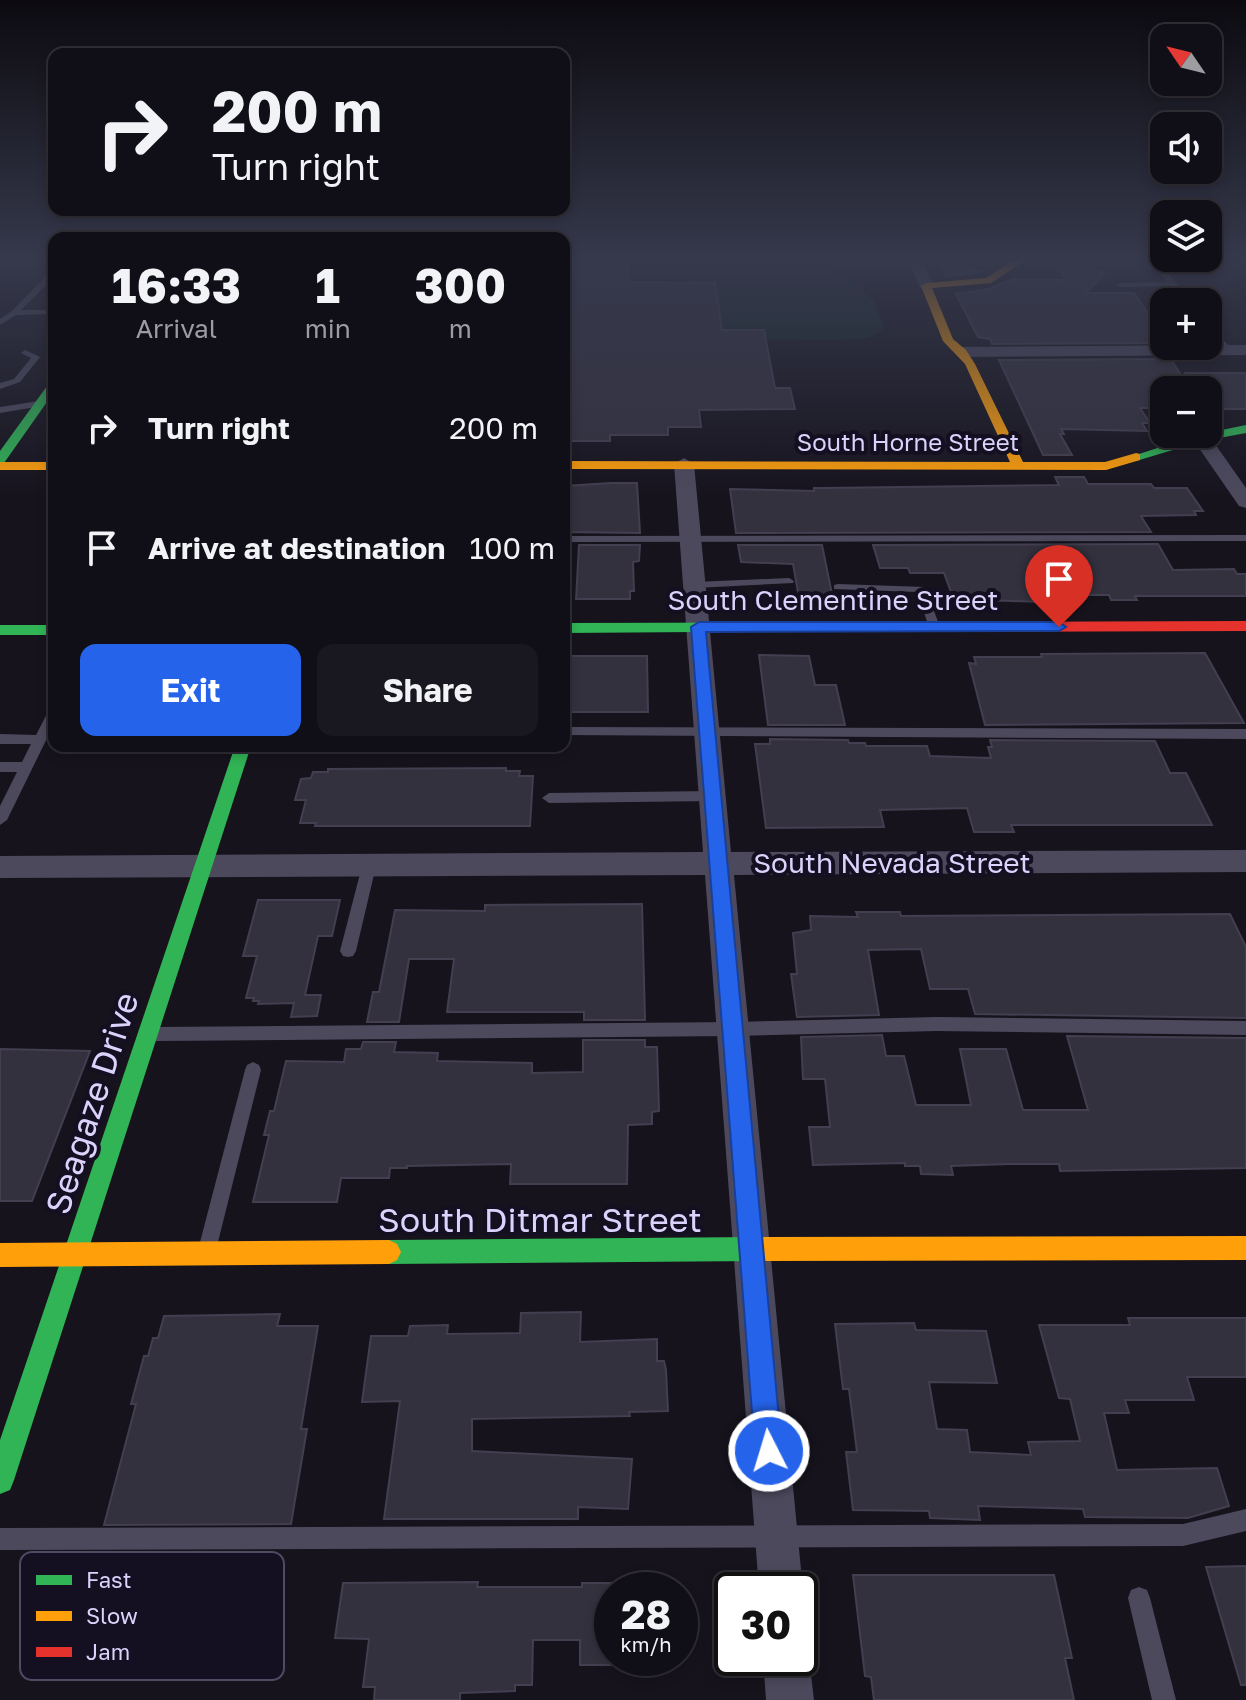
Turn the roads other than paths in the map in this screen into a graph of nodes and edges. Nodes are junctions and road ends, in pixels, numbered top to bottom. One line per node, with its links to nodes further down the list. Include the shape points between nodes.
1 (947, 339): 3 (street)
2 (1237, 350): 3 (street)
3 (962, 352): 17 (street)
4 (25, 353): 5 (lane, via 36,357 19,380)
5 (0, 386)
6 (48, 392): 7 (street)
7 (39, 404): 8 (lane); 13 (street)
8 (0, 410)
9 (1246, 429): 10 (street, South Horne Street)
10 (1222, 434)
11 (1167, 448): 17 (street, South Horne Street, via 1106,466)
12 (1208, 448): 19 (street)
13 (0, 460)
14 (48, 464): 18 (street, via 28,458)
15 (684, 464): 16 (street, South Horne Street); 17 (street, South Horne Street); 20 (street)
16 (570, 465)
17 (1018, 465)
18 (4, 474)
19 (1244, 496)
20 (692, 536): 21 (lane); 22 (lane); 24 (street)
21 (1246, 538)
22 (570, 539)
23 (789, 581): 24 (lane)
24 (695, 585): 27 (street)
25 (838, 587): 28 (lane, via 921,589)
26 (1246, 626): 28 (street, South Clementine Street)
27 (699, 627): 28 (street, South Clementine Street); 29 (street, South Clementine Street); 34 (street)
28 (934, 627)
29 (570, 628)
30 (0, 630): 31 (street)
31 (48, 630)
32 (48, 723): 37 (lane)
33 (570, 731): 34 (lane)
34 (707, 731): 35 (lane); 41 (street)
35 (1246, 734)
36 (0, 739): 37 (lane)
37 (40, 740): 40 (lane)
38 (241, 752): 48 (street, Seagaze Drive)
39 (0, 767): 40 (lane)
40 (25, 767): 43 (lane)
41 (714, 796): 42 (lane); 45 (street)
42 (549, 798)
43 (0, 820)
44 (1246, 861): 45 (street, South Nevada Street)
45 (720, 862): 46 (street, South Nevada Street); 51 (street)
46 (369, 866): 48 (street, South Nevada Street); 49 (lane)
47 (0, 867): 48 (street, South Nevada Street)
48 (203, 868): 52 (street, Seagaze Drive)
49 (348, 951)
50 (1246, 1028): 51 (lane, via 937,1024)
51 (734, 1029): 52 (lane); 55 (street)
52 (148, 1034): 56 (street, Seagaze Drive)
53 (253, 1070): 57 (lane)
54 (1246, 1248): 55 (street, South Ditmar Street)
55 (751, 1249): 57 (street, South Ditmar Street); 61 (street)
56 (75, 1254): 57 (street, South Ditmar Street); 58 (street, South Ditmar Street); 59 (street, Seagaze Drive)
57 (206, 1254)
58 (0, 1255)
59 (0, 1480)
60 (1246, 1520): 61 (lane, via 1183,1535)
61 (776, 1538): 62 (lane); 63 (street)
62 (0, 1539)
63 (779, 1572)
64 (1139, 1598): 67 (lane)
65 (788, 1676): 66 (street)
66 (790, 1700)
67 (1164, 1700)

